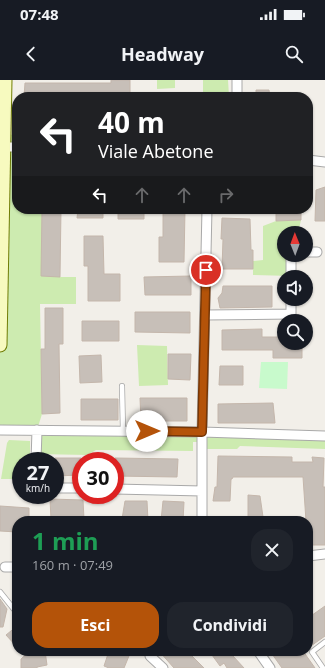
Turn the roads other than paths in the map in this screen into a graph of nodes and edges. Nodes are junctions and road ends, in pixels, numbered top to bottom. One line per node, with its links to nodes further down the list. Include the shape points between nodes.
1 (5, 80): 4 (main road)
2 (237, 80): 3 (street)
3 (237, 92)
4 (11, 147): 12 (main road)
5 (313, 161): 6 (street)
6 (325, 162)
7 (207, 214): 11 (street)
8 (313, 252): 9 (street)
9 (317, 252)
10 (291, 306): 11 (street, via 290,314)
11 (205, 315): 17 (street)
12 (0, 345)
13 (122, 386): 16 (lane)
14 (0, 430): 15 (street)
15 (37, 430): 16 (street); 19 (street)
16 (123, 431): 17 (street)
17 (202, 432): 18 (street); 21 (street)
18 (325, 436)
19 (36, 452)
20 (124, 489): 21 (street)
21 (202, 491): 22 (street)
22 (202, 516)
23 (325, 554): 24 (street)
24 (313, 555)
25 (5, 567): 26 (street)
26 (12, 567)
27 (0, 592): 28 (lane)
28 (12, 607)
29 (325, 642): 30 (lane)
30 (313, 651)
31 (313, 653): 36 (lane)
32 (150, 656): 34 (street)
33 (262, 656): 35 (street)
34 (163, 668)
35 (270, 668)
36 (323, 668)

